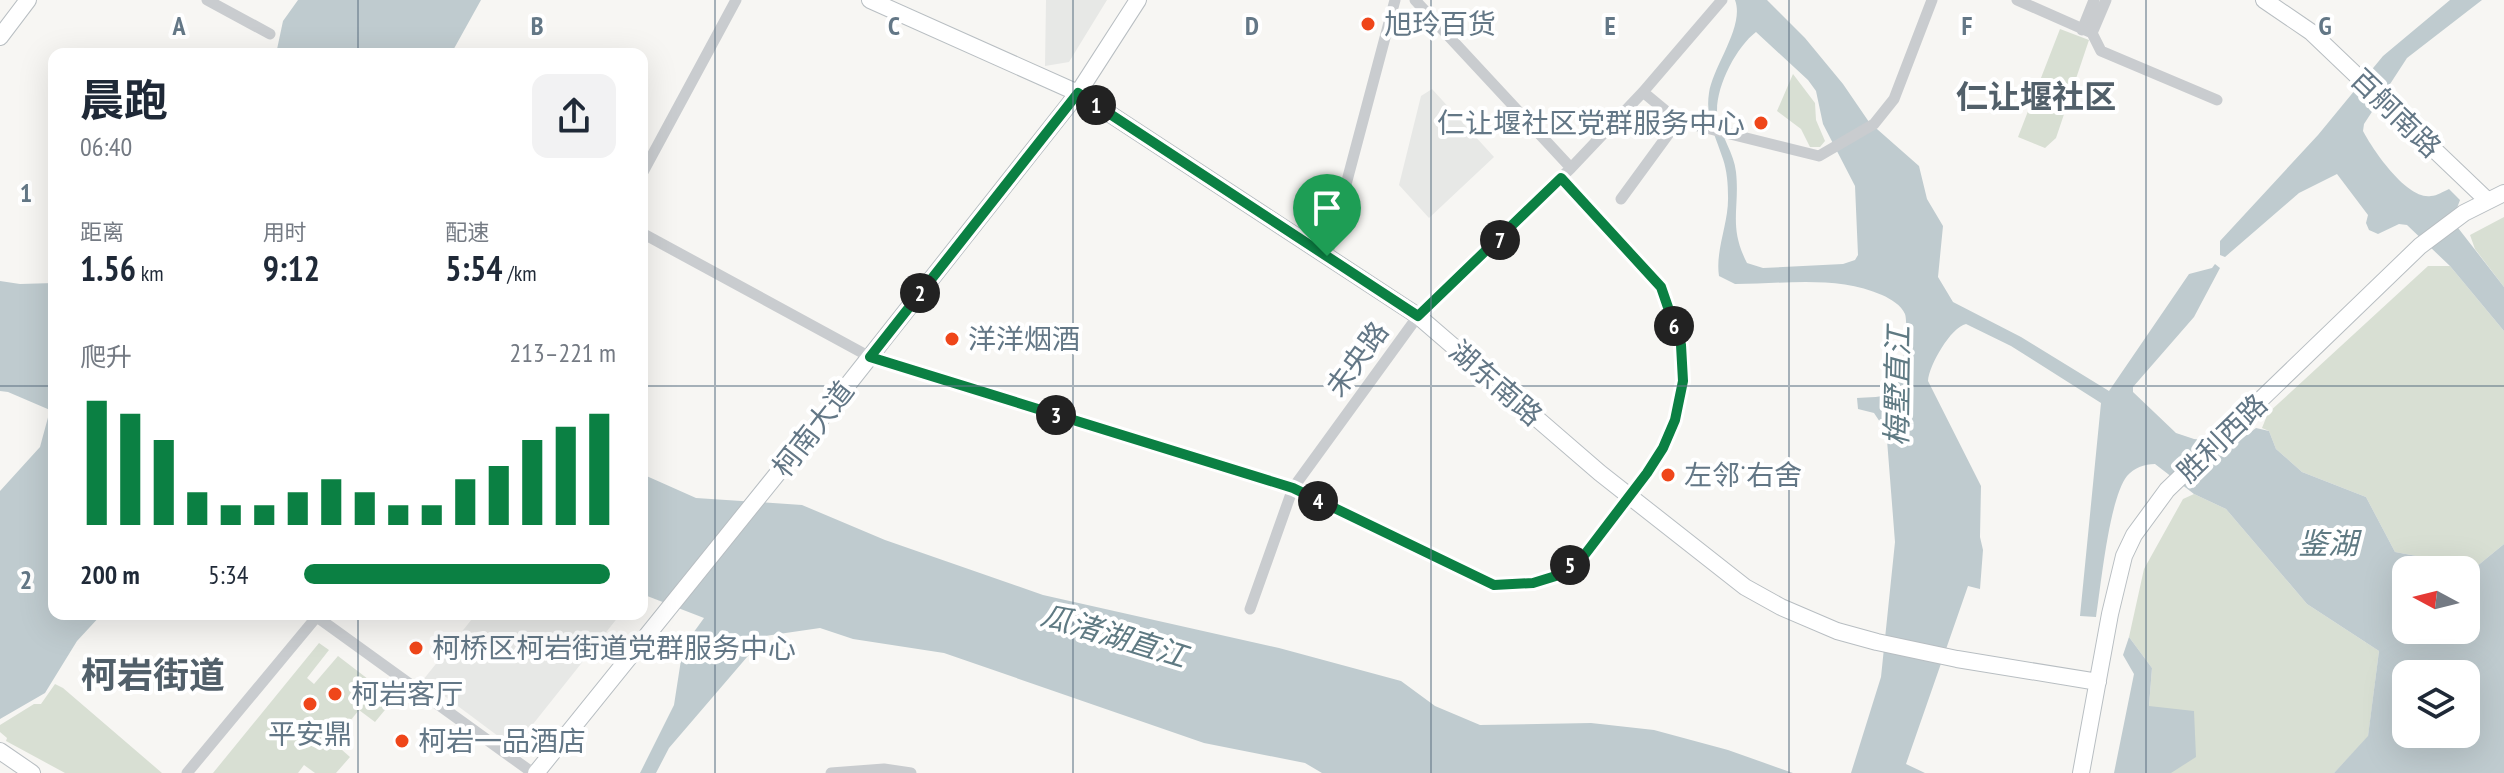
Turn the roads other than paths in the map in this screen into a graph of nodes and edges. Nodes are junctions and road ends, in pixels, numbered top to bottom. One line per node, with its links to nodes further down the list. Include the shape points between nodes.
1 (28, 0): 16 (street)
2 (207, 0): 15 (street)
3 (736, 0): 21 (street)
4 (870, 0): 18 (street, 湖东南路)
5 (1138, 0): 18 (street, 柯南大道)
6 (1395, 0): 28 (street)
7 (1415, 0): 22 (street)
8 (1722, 0): 17 (street, 未央路)
9 (1932, 0): 20 (street, via 1894,99 1874,124 1829,152 1819,156)
10 (2017, 0): 14 (street)
11 (2094, 0): 14 (street)
12 (2106, 0): 14 (street)
13 (2264, 0): 26 (street, 百舸南路, via 2311,32)
14 (2087, 31): 19 (street, via 2101,51)
15 (270, 34)
16 (0, 37)
17 (1643, 92): 20 (street); 22 (street, 未央路)
18 (1078, 93): 28 (street, 湖东南路); 30 (street, 柯南大道)
19 (2217, 100)
20 (1678, 121): 25 (street)
21 (648, 163)
22 (1571, 168): 23 (street, 未央路)
23 (1561, 178): 29 (street, 未央路); 32 (street, via 1661,287 1681,345 1683,381 1675,420)
24 (2504, 193): 26 (street, 胜利西路)
25 (1621, 199)
26 (2488, 201): 36 (street, 胜利西路, via 2420,246 2167,490 2124,556)
27 (648, 236): 30 (street)
28 (1327, 256): 29 (street, 湖东南路)
29 (1418, 316): 31 (street, 未央路); 32 (street, 湖东南路)
30 (870, 357): 31 (street); 40 (street, 柯南大道)
31 (1293, 488): 32 (street, via 1494,585 1559,575 1586,553); 33 (street, 未央路)
32 (1630, 496): 36 (street, 湖东南路, via 1745,587 1837,631 1957,659)
33 (1250, 609)
34 (315, 620): 39 (street)
35 (324, 620): 40 (street)
36 (2098, 682): 43 (street, 胜利西路)
37 (0, 751): 38 (street)
38 (32, 773)
39 (187, 773)
40 (535, 773)
41 (831, 773): 42 (street)
42 (911, 773)
43 (2081, 773)

